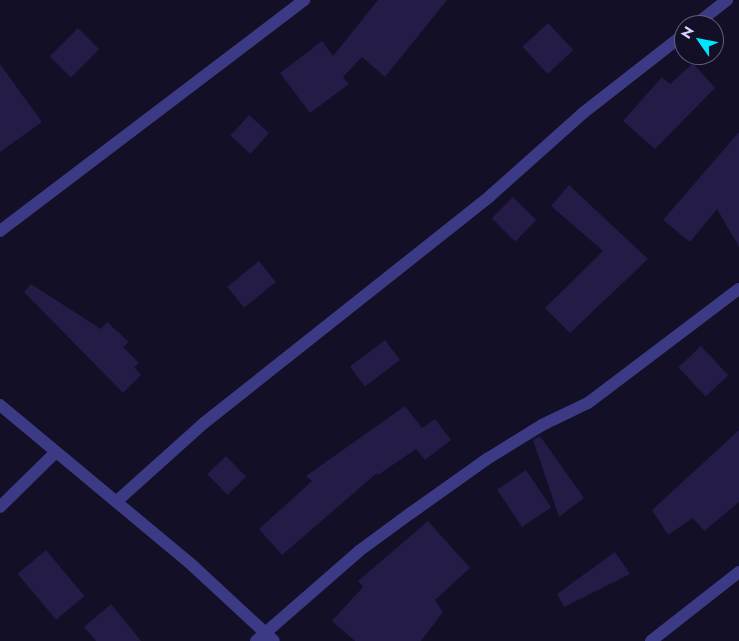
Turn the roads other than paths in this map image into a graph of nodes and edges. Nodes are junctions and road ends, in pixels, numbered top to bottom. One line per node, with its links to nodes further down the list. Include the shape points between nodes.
1 (304, 0): 5 (street)
2 (727, 0): 3 (street)
3 (708, 15)
4 (674, 42): 9 (street, via 583,113 490,196 204,423)
5 (0, 231)
6 (739, 289): 12 (street, via 588,403 542,425 411,512 359,552)
7 (0, 405): 8 (street)
8 (56, 452): 9 (street); 10 (street)
9 (117, 501): 12 (street)
10 (0, 507)
11 (739, 572): 13 (street)
12 (266, 639)
13 (651, 641)

